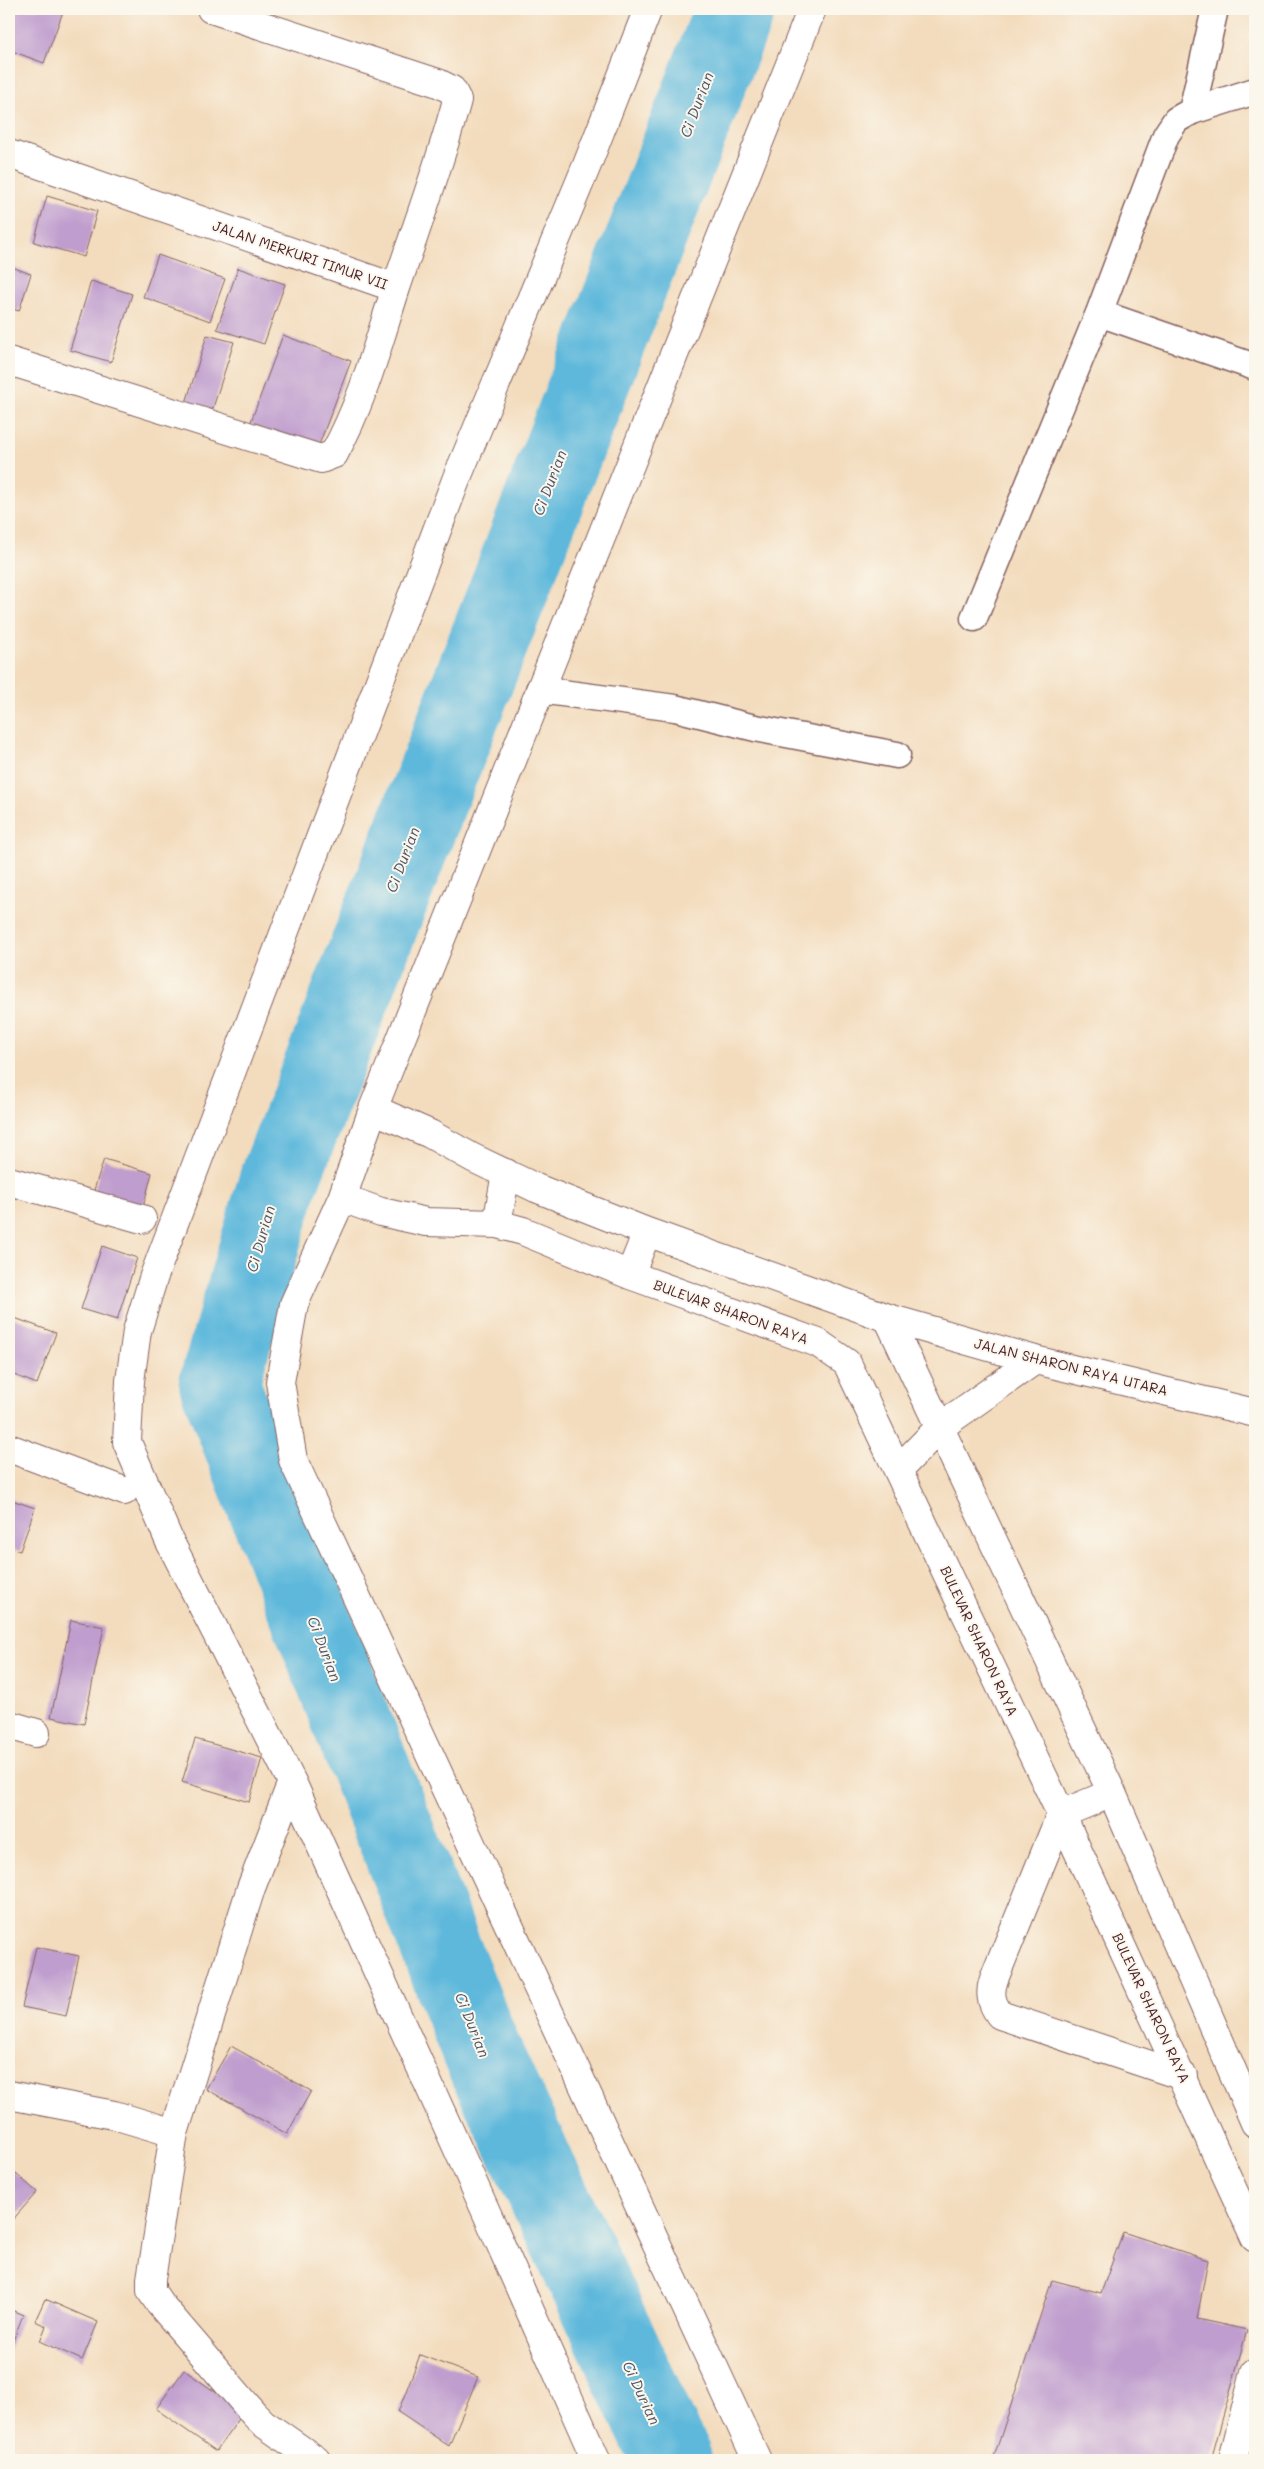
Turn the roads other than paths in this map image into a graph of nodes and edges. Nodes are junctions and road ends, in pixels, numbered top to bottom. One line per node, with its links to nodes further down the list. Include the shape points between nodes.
1 (211, 9): 8 (street, JALAN MERKURI TIMUR VII, via 452,90 457,100)
2 (648, 9): 32 (street, via 456,480 154,1276 137,1330 130,1380 127,1442 169,1540)
3 (812, 9): 13 (street)
4 (1215, 9): 6 (lane)
5 (1255, 91): 6 (lane)
6 (1192, 111): 9 (lane, via 1176,120 1166,135)
7 (9, 154): 8 (street, JALAN MERKURI TIMUR VII)
8 (396, 288): 10 (street, via 365,389 334,454 321,459)
9 (1099, 313): 11 (lane); 12 (lane)
10 (9, 360)
11 (1255, 367)
12 (974, 618)
13 (539, 690): 14 (lane, via 675,708 755,728); 15 (street)
14 (897, 755)
15 (373, 1109): 16 (street); 18 (street)
16 (506, 1173): 20 (street); 21 (street)
17 (9, 1182): 19 (street)
18 (342, 1198): 20 (street, BULEVAR SHARON RAYA, via 381,1212 426,1222); 43 (street, via 294,1304 280,1382 293,1460)
19 (142, 1219)
20 (497, 1224): 22 (street, BULEVAR SHARON RAYA, via 523,1231)
21 (647, 1232): 22 (street); 23 (street)
22 (630, 1275): 28 (street, BULEVAR SHARON RAYA, via 818,1343 839,1358 846,1364)
23 (888, 1318): 24 (street, JALAN SHARON RAYA UTARA); 26 (street)
24 (1035, 1360): 25 (street, JALAN SHARON RAYA UTARA); 26 (street)
25 (1255, 1412)
26 (940, 1427): 28 (street); 33 (street)
27 (9, 1448): 29 (street)
28 (898, 1470): 34 (street, BULEVAR SHARON RAYA)
29 (124, 1491)
30 (9, 1725): 31 (street)
31 (36, 1733)
32 (292, 1782): 38 (street, via 251,1888); 42 (street)
33 (1112, 1793): 34 (street); 37 (street)
34 (1061, 1814): 35 (street, BULEVAR SHARON RAYA); 35 (street, via 994,1979 991,1989 994,2006 1000,2015)
35 (1183, 2076): 39 (street, BULEVAR SHARON RAYA)
36 (9, 2095): 38 (street, via 114,2115)
37 (1255, 2123)
38 (174, 2133): 41 (street, via 150,2279 151,2291 254,2414)
39 (1255, 2238)
40 (1255, 2372): 44 (street)
41 (316, 2460)
42 (596, 2460)
43 (757, 2460)
44 (1233, 2460)

